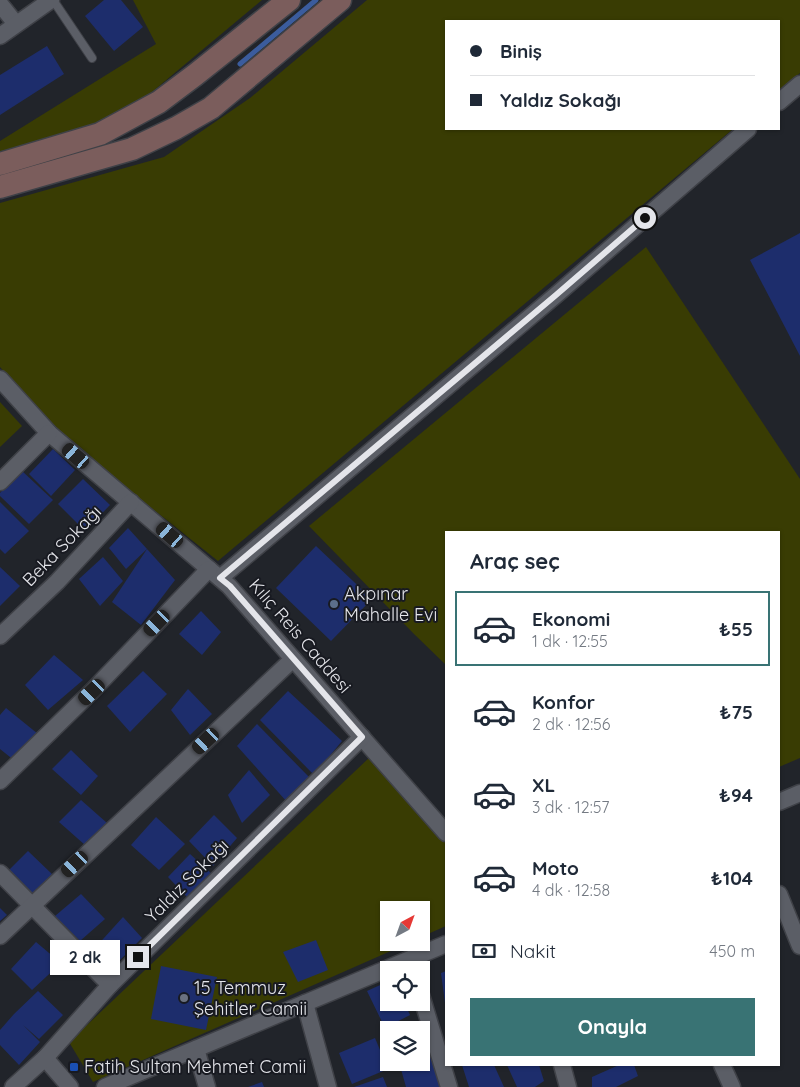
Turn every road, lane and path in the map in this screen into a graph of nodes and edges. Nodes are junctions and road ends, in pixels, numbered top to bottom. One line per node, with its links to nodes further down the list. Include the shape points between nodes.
1 (52, 0): 5 (street); 7 (lane)
2 (289, 0): 11 (main road, via 159,102 100,134)
3 (340, 0): 12 (main road, via 211,108 183,124 132,149)
4 (0, 4): 5 (street)
5 (16, 24): 6 (street)
6 (0, 36)
7 (92, 58)
8 (800, 84): 9 (street)
9 (780, 101)
10 (747, 130): 17 (street, via 556,295)
11 (0, 164)
12 (0, 186)
13 (0, 379): 14 (street, Kılıç Reis Caddesi)
14 (49, 432): 15 (street); 16 (street, Kılıç Reis Caddesi)
15 (0, 482)
16 (131, 502): 17 (street, Kılıç Reis Caddesi); 18 (street, Beka Sokağı, via 57,582)
17 (214, 573): 19 (street, Kılıç Reis Caddesi, via 230,586); 21 (street)
18 (0, 636)
19 (293, 659): 20 (street, Kılıç Reis Caddesi); 27 (street)
20 (362, 737): 24 (street, Kılıç Reis Caddesi); 33 (street, Yaldız Sokağı)
21 (0, 781)
22 (800, 793): 23 (street)
23 (780, 802)
24 (445, 832)
25 (0, 872): 27 (street)
26 (780, 896): 30 (street)
27 (32, 906): 28 (street); 33 (street)
28 (0, 936)
29 (445, 945): 31 (street)
30 (800, 946)
31 (417, 961)
32 (380, 976): 34 (street)
33 (110, 985): 37 (street, Yaldız Sokağı)
34 (305, 1003): 36 (street); 44 (street)
35 (426, 1011): 45 (street)
36 (196, 1049): 42 (street); 43 (street)
37 (45, 1058): 40 (street, Yaldız Sokağı); 41 (street)
38 (562, 1066): 46 (street)
39 (722, 1066): 47 (street)
40 (13, 1087)
41 (70, 1087)
42 (105, 1087)
43 (207, 1087)
44 (328, 1087)
45 (449, 1087)
46 (568, 1087)
47 (732, 1087)

